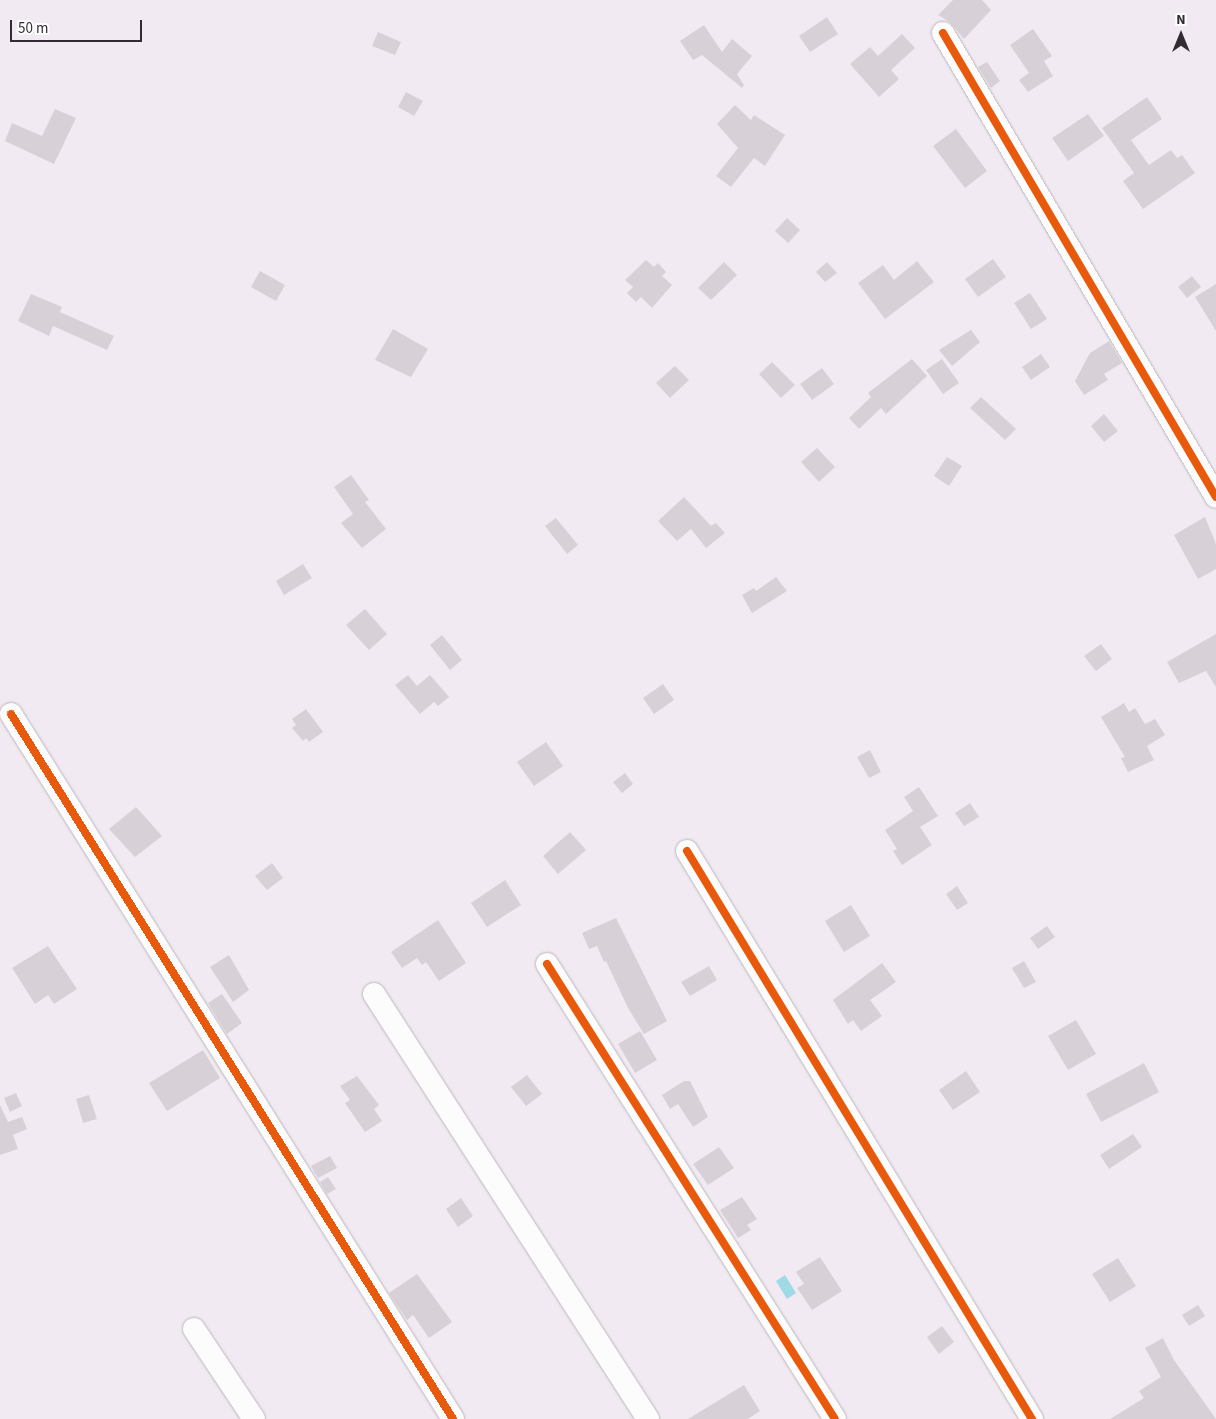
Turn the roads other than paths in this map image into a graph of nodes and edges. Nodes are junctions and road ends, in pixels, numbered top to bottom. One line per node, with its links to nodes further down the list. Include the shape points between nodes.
1 (943, 33): 2 (street)
2 (1216, 497)
3 (12, 714): 9 (street)
4 (687, 851): 12 (street)
5 (547, 964): 11 (street)
6 (374, 994): 10 (street)
7 (194, 1329): 8 (street)
8 (254, 1419)
9 (453, 1419)
10 (648, 1419)
11 (836, 1419)
12 (1032, 1419)

